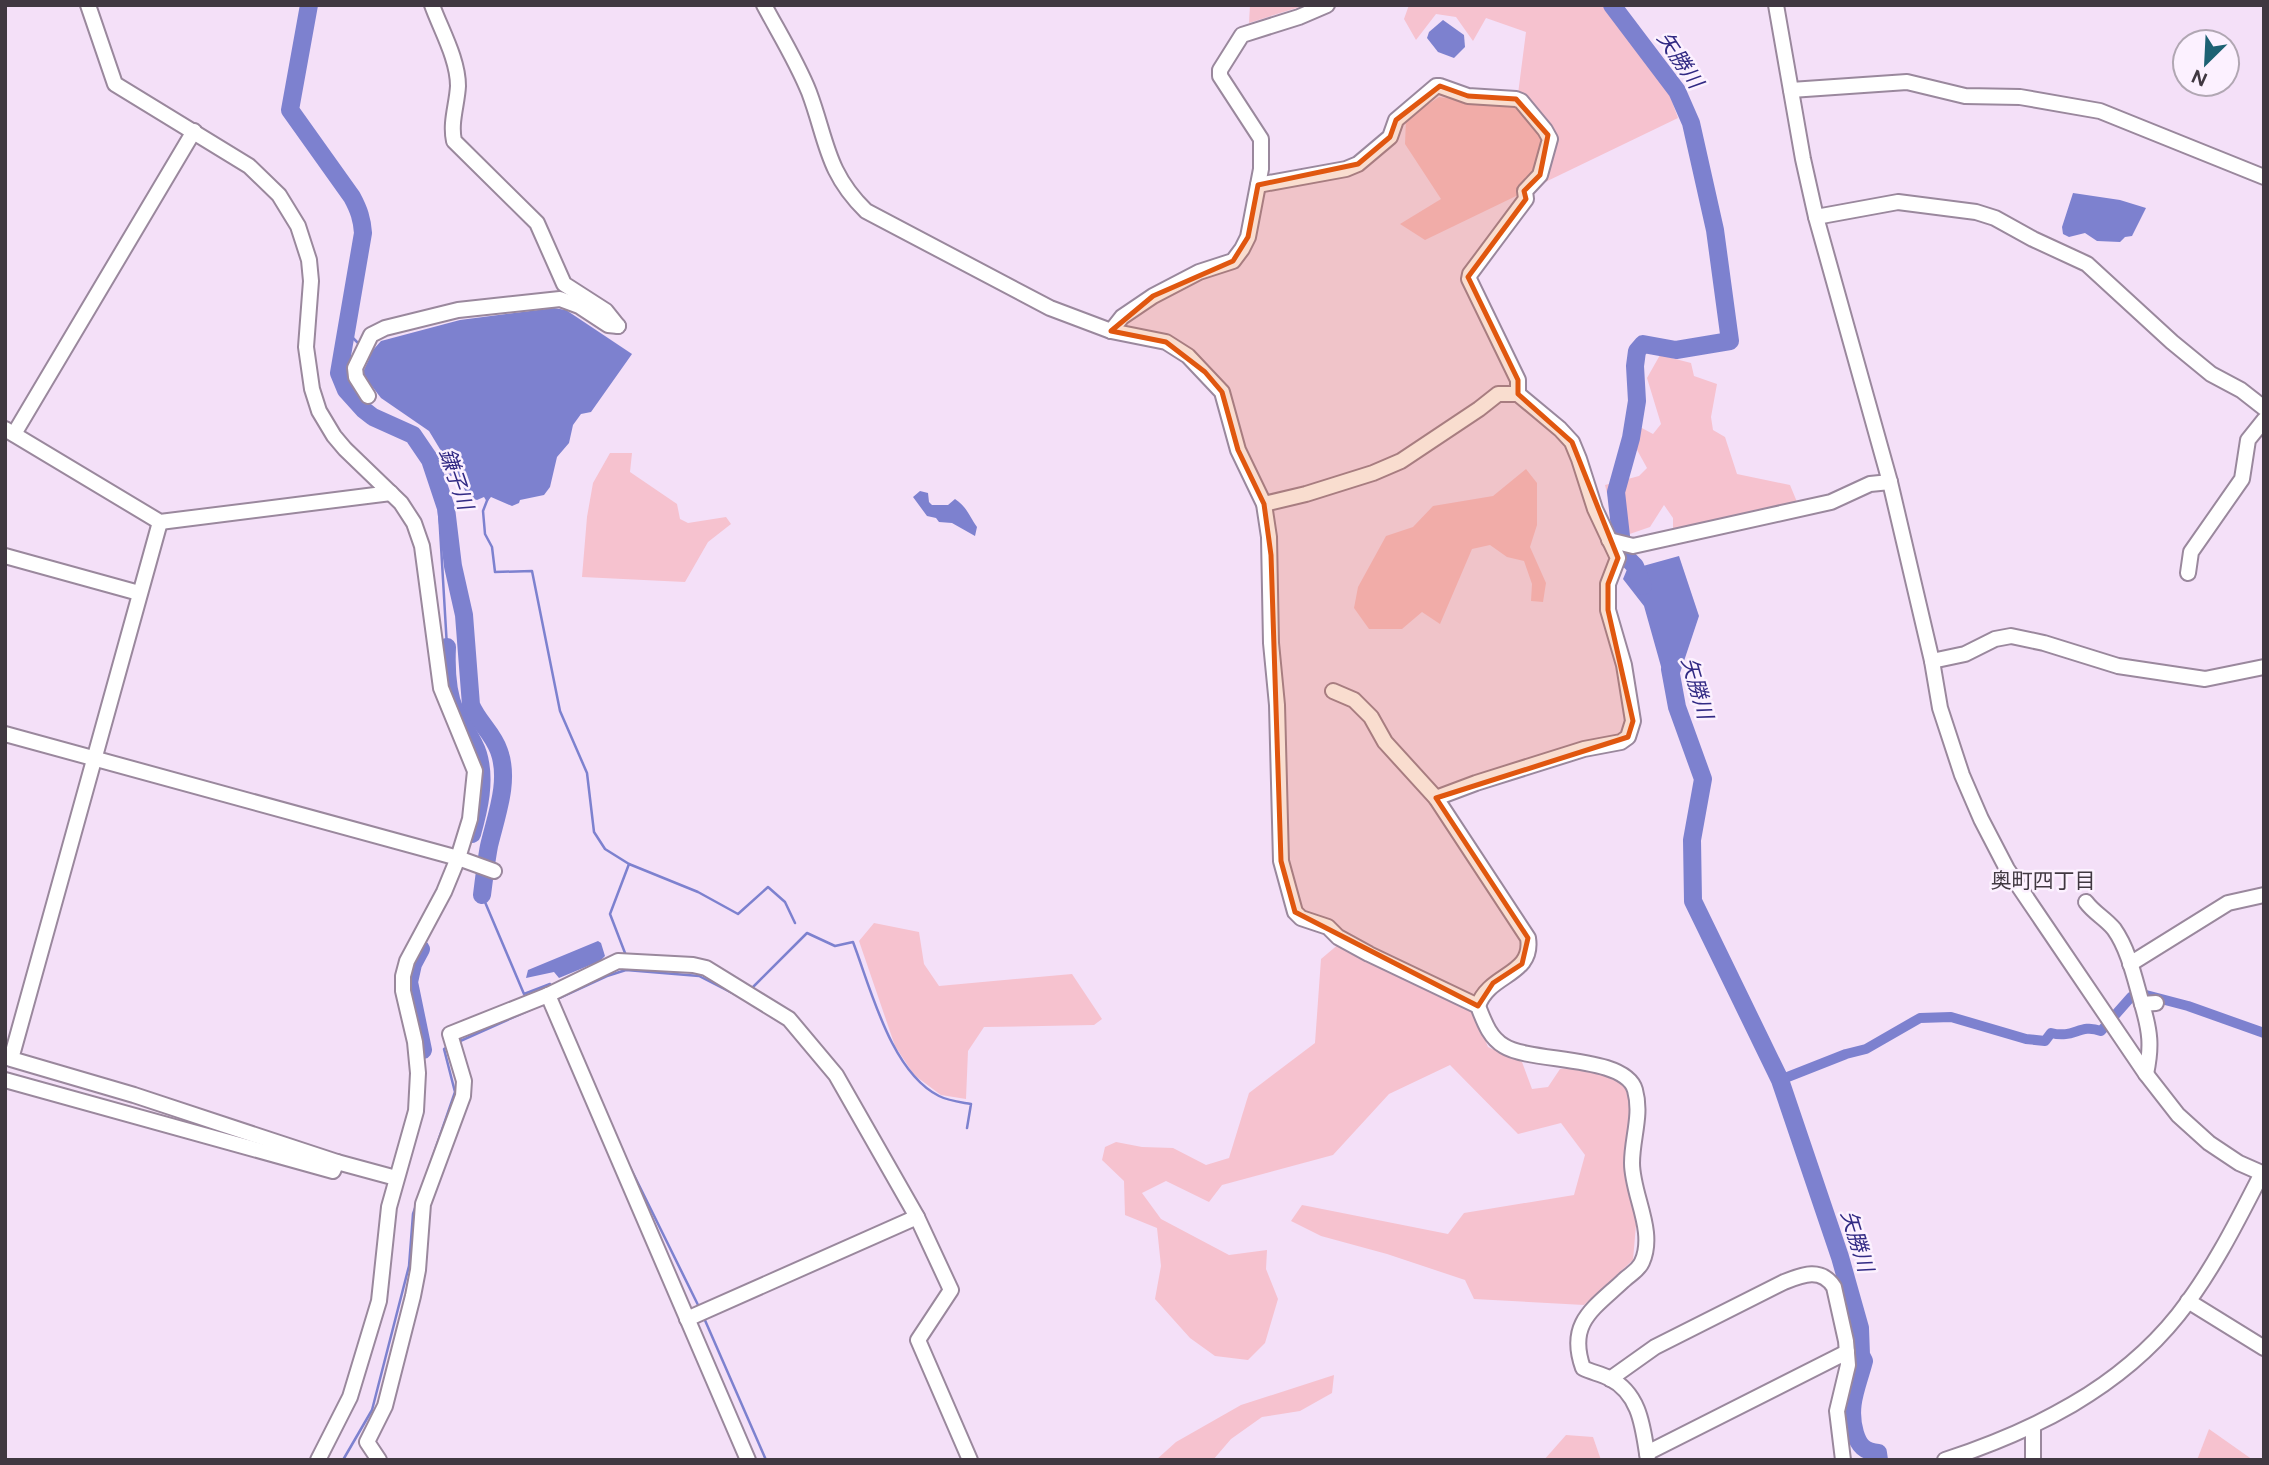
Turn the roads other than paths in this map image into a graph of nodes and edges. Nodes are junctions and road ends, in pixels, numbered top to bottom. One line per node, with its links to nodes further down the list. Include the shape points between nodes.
1 (88, 5): 7 (street, via 115,84)
2 (432, 5): 13 (street, via 457,73 452,128 457,147 537,223 564,284 606,311 618,326 560,299 458,310 385,328 371,335 355,368)
3 (764, 5): 11 (street, via 808,91 825,147 850,196 866,211 1050,307)
4 (1327, 5): 9 (street, via 1242,35 1220,70 1261,139)
5 (1776, 5): 6 (street)
6 (1791, 90): 8 (street, via 1907,82 1965,96 2020,97 2100,111); 10 (street)
7 (194, 131): 16 (street); 18 (street, via 249,166 289,209 309,260 307,371 319,411 345,449)
8 (2264, 177)
9 (1258, 185): 11 (street, via 1248,237 1233,261 1199,272 1153,296 1122,317); 12 (street, via 1359,164 1390,137 1396,120 1436,86 1468,96 1521,102 1548,135 1548,147 1539,175 1525,191 1526,199 1469,279 1518,380)
10 (1816, 217): 14 (street, via 1898,202 1995,218 2087,264 2181,350); 17 (street)
11 (1111, 331): 19 (street, via 1166,342 1205,372 1222,392 1238,450)
12 (1518, 394): 19 (street, via 1498,394 1401,461 1306,495); 21 (street, via 1572,442)
13 (368, 396)
14 (2264, 408)
15 (2264, 421): 23 (street, via 2248,440 2242,480 2191,552)
16 (10, 432): 20 (street)
17 (1890, 482): 21 (street, via 1870,484 1831,502 1633,546); 25 (street)
18 (391, 493): 20 (street); 31 (street, via 414,523 422,546 442,688 475,771 470,820)
19 (1264, 504): 37 (street, via 1271,555 1281,861 1295,912 1369,954)
20 (160, 522): 24 (street)
21 (1609, 540): 30 (street, via 1618,558 1608,584 1608,610 1624,665 1633,721 1628,737)
22 (5, 556): 24 (street)
23 (2188, 573)
24 (139, 593): 29 (street)
25 (1932, 661): 26 (street, via 2011,636 2118,666 2205,679); 38 (street, via 1952,749 1980,819 2007,869)
26 (2264, 667)
27 (1333, 691): 30 (street, via 1354,700 1371,717 1385,742)
28 (5, 734): 29 (street)
29 (93, 758): 31 (street); 40 (street, via 11,1059)
30 (1436, 798): 37 (street, via 1530,947 1522,964 1493,983)
31 (458, 858): 32 (street); 42 (street, via 407,961 404,976 418,1094 411,1136)
32 (494, 871)
33 (2264, 895): 35 (street, via 2228,904)
34 (2086, 902): 35 (street, via 2116,932)
35 (2130, 964): 38 (street, via 2149,1003 2151,1048)
36 (548, 995): 43 (street, via 618,961 706,968 796,1026 836,1075); 45 (street); 52 (street, via 450,1034 464,1081 463,1096 423,1204 413,1296 384,1406 367,1442)
37 (1478, 1006): 48 (street, via 1503,1045 1521,1053 1572,1059 1621,1073 1634,1088 1638,1116 1632,1170 1645,1250 1638,1269 1580,1326 1577,1350 1583,1368)
38 (2146, 1074): 41 (street, via 2178,1115 2209,1143)
39 (5, 1080): 40 (street, via 333,1171)
40 (337, 1162): 42 (street)
41 (2263, 1173): 44 (street)
42 (396, 1178): 51 (street, via 384,1237 379,1301 350,1397)
43 (917, 1217): 45 (street); 54 (street, via 951,1290 918,1340)
44 (2188, 1301): 46 (street); 49 (street, via 2125,1368)
45 (687, 1319): 53 (street)
46 (2264, 1348)
47 (1847, 1352): 48 (street, via 1834,1287 1815,1273 1784,1282 1655,1347); 50 (street); 55 (street, via 1837,1411)
48 (1610, 1379): 50 (street, via 1639,1409)
49 (2033, 1427): 56 (street); 57 (street)
50 (1648, 1456)
51 (318, 1460)
52 (379, 1460)
53 (748, 1460)
54 (970, 1460)
55 (1843, 1460)
56 (1945, 1460)
57 (2033, 1460)

